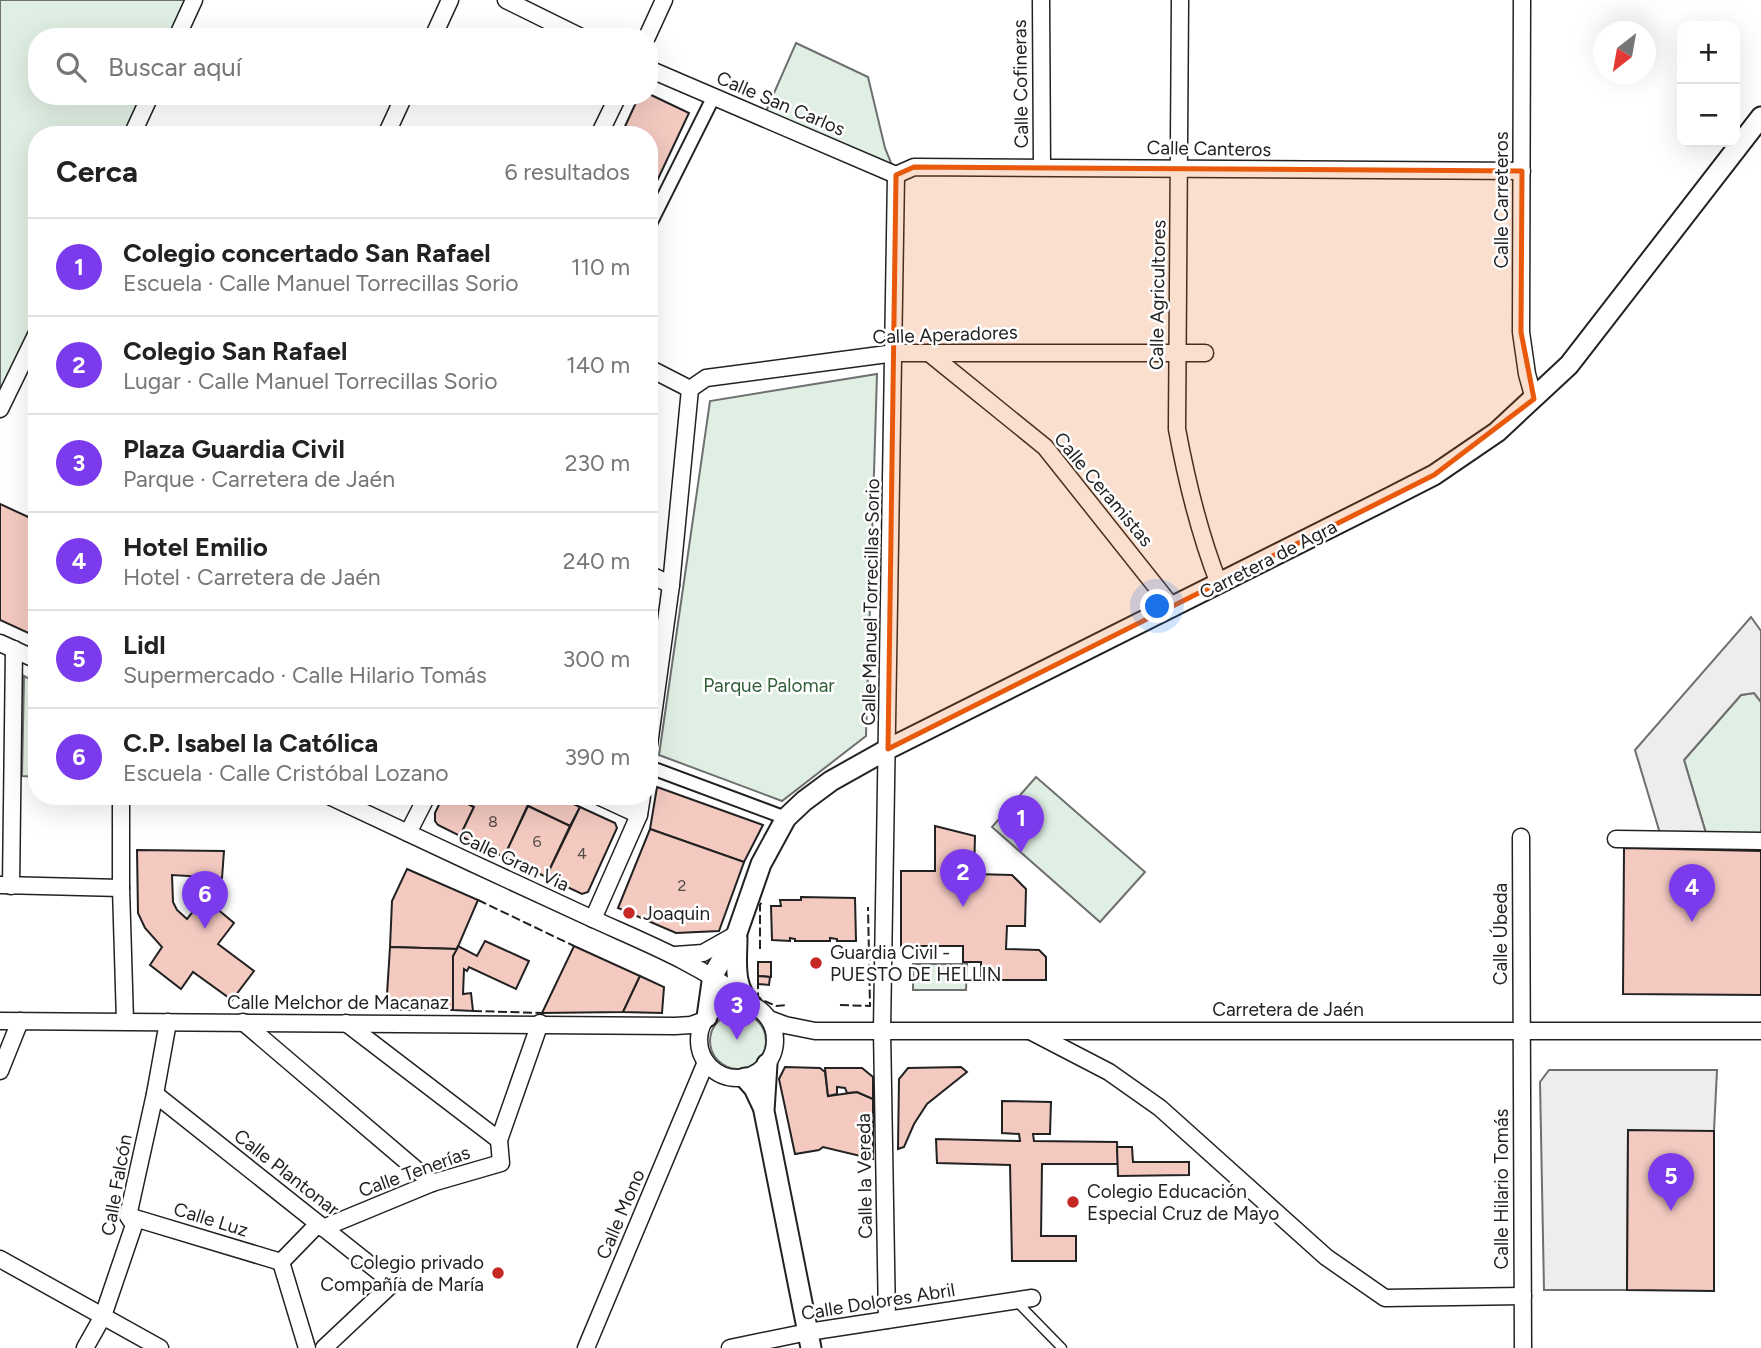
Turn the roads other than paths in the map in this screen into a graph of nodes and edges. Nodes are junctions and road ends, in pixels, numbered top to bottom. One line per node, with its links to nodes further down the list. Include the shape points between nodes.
1 (194, 0): 8 (street)
2 (450, 0): 9 (street)
3 (506, 0): 10 (street)
4 (664, 0): 11 (street)
5 (1041, 0): 21 (street, Calle Cofineras)
6 (1181, 0): 22 (street, Calle Agricultores)
7 (1522, 0): 23 (street, Calle Carreteros)
8 (181, 28)
9 (437, 28)
10 (564, 28)
11 (651, 28)
12 (658, 73): 13 (street, Calle San Carlos)
13 (713, 98): 24 (street, Calle San Carlos); 25 (street)
14 (147, 105): 18 (street)
15 (400, 105): 19 (street)
16 (614, 105): 20 (street)
17 (1761, 117): 33 (street, Carretera de Agra, via 1599,328)
18 (141, 126)
19 (390, 126)
20 (603, 126)
21 (1042, 167): 22 (street, Calle Canteros); 24 (street, Calle Canteros, via 914,167)
22 (1180, 168): 23 (street, Calle Canteros); 29 (street, Calle Agricultores)
23 (1522, 172): 33 (street, Calle Carreteros, via 1521,332)
24 (896, 175): 27 (street, Calle Manuel Torrecillas Sorio)
25 (658, 208)
26 (28, 351): 34 (street)
27 (895, 353): 28 (street, Calle Aperadores); 32 (street, Calle Aperadores, via 706,379); 42 (street, Calle Manuel Torrecillas Sorio)
28 (929, 353): 29 (street, Calle Aperadores); 38 (street, Calle Ceramistas, via 1045,447)
29 (1177, 353): 30 (street, Calle Aperadores); 37 (street, Calle Agricultores, via 1177,429 1189,493)
30 (1205, 353)
31 (658, 373): 32 (street)
32 (690, 389): 36 (street)
33 (1534, 399): 37 (street, Carretera de Agra, via 1497,432 1434,475)
34 (0, 409)
35 (658, 578): 36 (street)
36 (671, 584): 41 (street)
37 (1219, 584): 38 (street, Carretera de Agra)
38 (1173, 608): 42 (street, Carretera de Agra)
39 (7, 646): 40 (street); 44 (street)
40 (28, 656)
41 (658, 680)
42 (888, 749): 51 (street, Carretera de Agra, via 831,781); 73 (street, Calle Manuel Torrecillas Sorio)
43 (658, 770): 51 (street)
44 (6, 778): 56 (street)
45 (121, 805): 57 (street)
46 (348, 805): 52 (street, Calle Gran Via)
47 (422, 805): 52 (street)
48 (617, 805): 50 (street)
49 (641, 805): 50 (street)
50 (639, 815): 58 (street)
51 (786, 818): 59 (street, Carretera de Agra, via 761,864)
52 (408, 834): 58 (street, Calle Gran Via)
53 (1521, 837): 76 (street, Calle Úbeda)
54 (1616, 839): 55 (street)
55 (1761, 841)
56 (5, 886): 57 (street)
57 (121, 888): 67 (street)
58 (593, 919): 60 (street, Calle Gran Via)
59 (737, 933): 60 (street, via 703,953); 61 (street, Carretera de Agra); 62 (street, Carretera de Agra, via 736,972)
60 (679, 957): 61 (street, Calle Gran Via); 63 (street, via 701,984)
61 (713, 975): 62 (street, Calle Gran Via); 63 (street, Carretera de Agra)
62 (748, 1002): 63 (street, via 719,1006); 64 (street)
63 (707, 1013): 72 (street, Calle Melchor de Macanaz, via 691,1025); 78 (street)
64 (769, 1018): 75 (street, Carretera de Jaén); 79 (street)
65 (0, 1021): 66 (street, Calle Melchor de Macanaz)
66 (20, 1021): 67 (street, Calle Melchor de Macanaz); 82 (street)
67 (125, 1021): 68 (street, Calle Melchor de Macanaz)
68 (168, 1022): 69 (street, Calle Melchor de Macanaz); 85 (street, Calle Falcón)
69 (243, 1022): 70 (street, Calle Melchor de Macanaz); 89 (street)
70 (346, 1023): 71 (street, Calle Melchor de Macanaz); 88 (street)
71 (540, 1023): 72 (street, Calle Melchor de Macanaz); 88 (street, Calle Tenerías)
72 (675, 1026): 78 (street, via 693,1033)
73 (883, 1030): 74 (street, Carretera de Jaén); 75 (street, Carretera de Jaén); 97 (street, Calle la Vereda)
74 (1028, 1030): 76 (street, Carretera de Jaén); 94 (street, via 1109,1072 1160,1108 1326,1257 1385,1298)
75 (816, 1031): 79 (street, Carretera de Jaén)
76 (1521, 1031): 77 (street, Carretera de Jaén); 94 (street, Calle Hilario Tomás)
77 (1761, 1031)
78 (699, 1041): 80 (street)
79 (775, 1044): 81 (street)
80 (706, 1062): 83 (street); 86 (street, Calle Mono)
81 (767, 1064): 84 (street); 87 (street)
82 (1, 1068)
83 (725, 1077): 84 (street); 86 (street)
84 (745, 1078): 87 (street)
85 (155, 1094): 90 (street, Calle Falcón); 91 (street, Calle Plantonar)
86 (694, 1096): 103 (street, Calle Mono)
87 (764, 1111): 98 (street)
88 (499, 1140): 89 (street, Calle Tenerías, via 501,1163)
89 (432, 1183): 91 (street, Calle Tenerías)
90 (128, 1216): 93 (street, Calle Luz); 96 (street, Calle Falcón, via 134,1225)
91 (321, 1226): 93 (street, Calle Tenerías); 102 (street, Calle Plantonar, via 393,1283)
92 (0, 1259): 96 (street)
93 (281, 1262): 101 (street)
94 (1522, 1296): 106 (street, Calle Hilario Tomás)
95 (1024, 1299): 97 (street, Calle Dolores Abril); 105 (lane)
96 (103, 1317): 99 (street, Calle Falcón); 100 (street)
97 (887, 1320): 98 (street, Calle Dolores Abril)
98 (810, 1340): 104 (street, Calle Dolores Abril)
99 (85, 1348)
100 (160, 1348)
101 (307, 1348)
102 (324, 1348)
103 (586, 1348)
104 (730, 1348)
105 (1062, 1348)
106 (1523, 1348)

